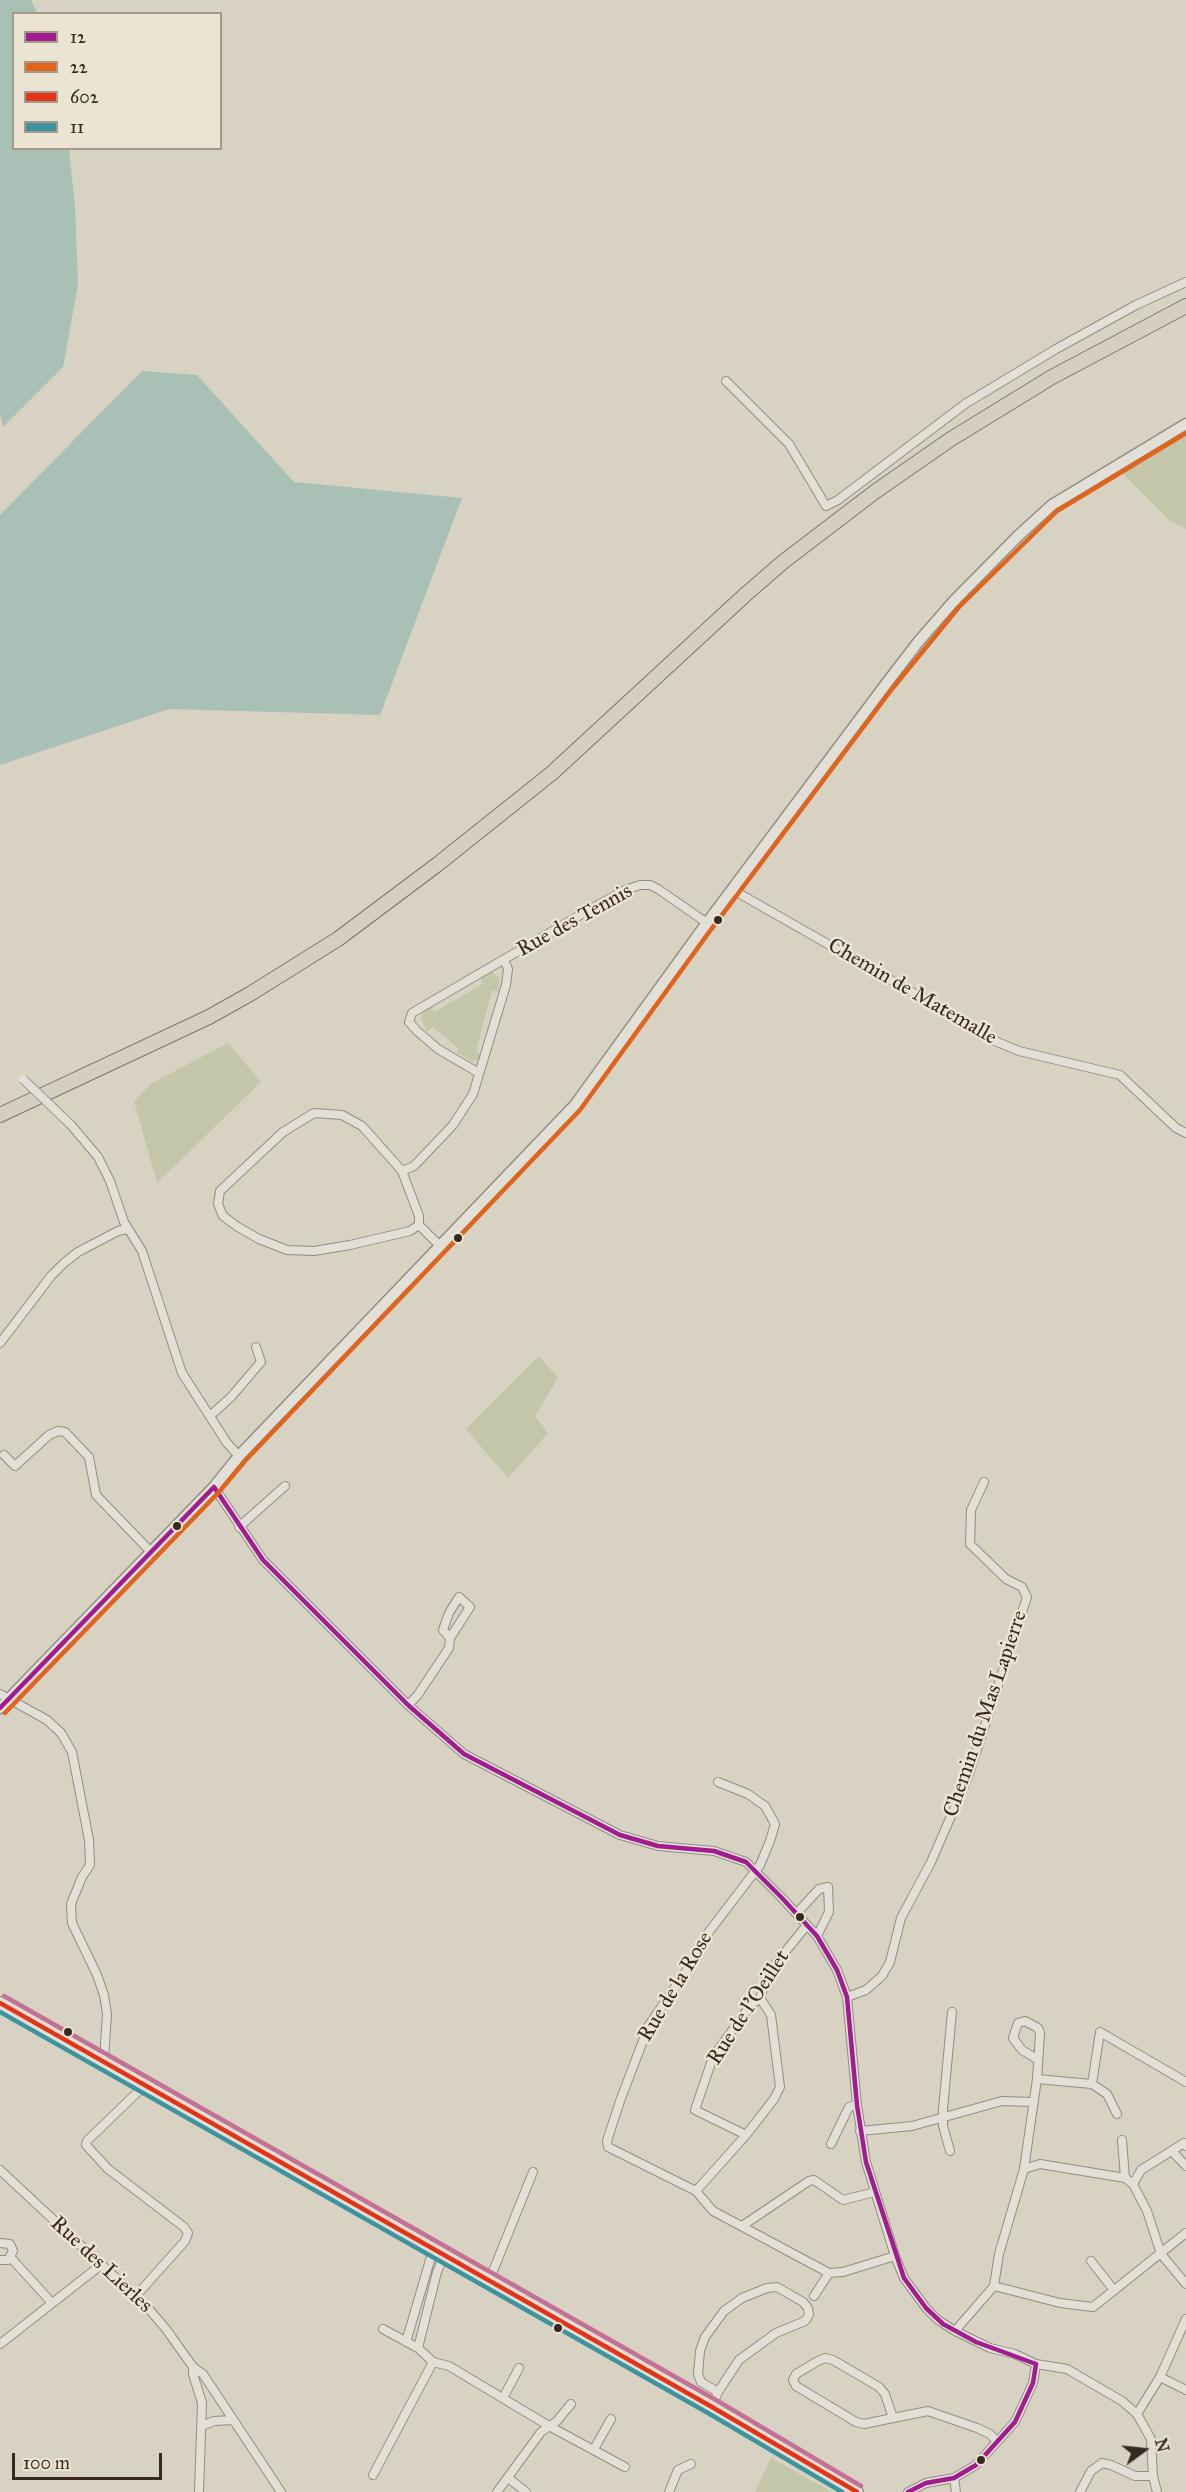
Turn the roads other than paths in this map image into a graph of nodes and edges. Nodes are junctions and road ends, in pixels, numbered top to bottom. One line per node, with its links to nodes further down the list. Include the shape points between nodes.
1 (1186, 282): 3 (street, via 1056,349 965,404 826,506 789,444)
2 (1186, 306): 10 (main road, via 1052,377 951,439 868,498 745,595 552,773 338,939 209,1017)
3 (726, 381)
4 (1186, 424): 5 (street, via 1052,505 953,602 919,641)
5 (733, 890): 6 (street); 11 (street, Chemin de Matemalle, via 983,1036 1019,1051 1120,1075)
6 (707, 924): 7 (street, Rue des Tennis, via 658,889 640,885); 15 (street, via 575,1105)
7 (504, 960): 8 (street, Rue des Tennis, via 508,969 506,985); 8 (street, Rue des Tennis, via 412,1013 409,1022 438,1048)
8 (479, 1073): 12 (street, Rue des Tennis, via 473,1094 453,1125 414,1166)
9 (23, 1079): 14 (street, bridge, via 98,1157)
10 (0, 1115)
11 (1186, 1133)
12 (402, 1171): 13 (street); 13 (street, via 362,1126 342,1115 314,1113 283,1132 220,1191 218,1204 223,1216 238,1227 287,1250 314,1251 350,1245 410,1231)
13 (419, 1225): 15 (street)
14 (127, 1228): 16 (street, via 64,1263); 18 (street, via 142,1251 182,1373)
15 (440, 1246): 20 (street)
16 (0, 1343)
17 (256, 1347): 18 (street, via 261,1362)
18 (210, 1416): 20 (street)
19 (4, 1455): 25 (street, via 15,1466 49,1435 65,1432 89,1457 96,1495)
20 (239, 1456): 23 (street)
21 (984, 1482): 35 (street, Chemin du Mas Lapierre, via 971,1510 970,1544 1006,1579 1022,1587 1027,1597 968,1778 901,1918 890,1962 882,1976 866,1990)
22 (285, 1486): 24 (street)
23 (214, 1487): 24 (street); 25 (street)
24 (239, 1527): 28 (street, via 263,1560)
25 (151, 1552): 27 (street)
26 (450, 1638): 28 (street, via 449,1648)
27 (4, 1696): 29 (street); 40 (street, via 47,1720 61,1733 72,1752 90,1865 70,1904 72,1923 104,1995)
28 (408, 1705): 31 (street, via 464,1754 620,1835 658,1846 714,1851 746,1862)
29 (0, 1708)
30 (718, 1782): 31 (street, Rue de la Rose, via 765,1806 775,1824)
31 (757, 1871): 32 (street); 62 (street, Rue de la Rose, via 708,1933 649,2025 607,2141 612,2150)
32 (797, 1913): 33 (street); 34 (street, via 819,1889 828,1887 829,1912)
33 (807, 1925): 34 (street); 36 (street, Rue de l'Oeillet, via 768,1973)
34 (817, 1936): 35 (street)
35 (847, 1997): 46 (street)
36 (760, 1998): 50 (street, via 771,2014 780,2086); 50 (street, Rue de l'Oeillet, via 713,2057 695,2110)
37 (0, 2002): 40 (main road)
38 (952, 2012): 48 (street)
39 (1036, 2059): 41 (street)
40 (104, 2060): 43 (main road)
41 (1037, 2079): 44 (street); 45 (street)
42 (1186, 2082): 44 (street, via 1100,2032)
43 (146, 2084): 67 (main road); 80 (street, via 86,2145 108,2169 188,2234)
44 (1092, 2084): 47 (street, via 1107,2094)
45 (1032, 2102): 48 (street, via 1002,2101); 57 (street)
46 (857, 2105): 49 (street); 52 (street, via 849,2107)
47 (1117, 2114)
48 (943, 2118): 49 (street, via 912,2126); 54 (street)
49 (860, 2130): 63 (street)
50 (746, 2135): 62 (street)
51 (1122, 2140): 60 (street)
52 (831, 2144)
53 (1186, 2146): 55 (street, via 1184,2143)
54 (950, 2151)
55 (1172, 2151): 56 (street); 61 (street, via 1141,2170)
56 (1186, 2166)
57 (1024, 2169): 60 (street, via 1040,2164); 77 (street, via 999,2254)
58 (0, 2170): 73 (street, Rue des Lierles)
59 (533, 2172): 75 (street)
60 (1125, 2178): 61 (street)
61 (1133, 2184): 68 (street)
62 (696, 2191): 64 (street, via 713,2211)
63 (875, 2192): 64 (street, via 843,2200 814,2180 809,2181); 69 (street)
64 (742, 2226): 74 (street)
65 (1186, 2233): 68 (street)
66 (0, 2243): 70 (street, via 12,2247)
67 (439, 2253): 75 (main road); 85 (street); 87 (street)
68 (1161, 2254): 76 (street); 78 (street)
69 (895, 2256): 74 (street); 84 (street, via 904,2278 926,2308)
70 (11, 2258): 71 (street); 81 (street)
71 (0, 2260)
72 (1091, 2261): 78 (street)
73 (101, 2265): 80 (street, Rue des Lierles); 81 (street)
74 (829, 2273): 79 (street)
75 (489, 2281): 97 (main road)
76 (1186, 2284)
77 (994, 2286): 78 (street, via 1085,2307 1093,2307); 84 (street)
78 (1113, 2289)
79 (814, 2296)
80 (135, 2297): 90 (street, Rue des Lierles, via 166,2329)
81 (52, 2303): 86 (street)
82 (1186, 2319): 92 (street)
83 (383, 2330): 85 (street)
84 (955, 2331): 89 (street)
85 (406, 2342): 87 (street)
86 (0, 2344)
87 (418, 2348): 88 (street)
88 (433, 2361): 95 (street, via 449,2366); 108 (street)
89 (1036, 2364): 98 (street, via 1067,2369); 104 (street, via 1023,2408)
90 (194, 2367): 101 (street, Rue des Lierles, via 203,2374); 102 (street, via 202,2403)
91 (519, 2368): 95 (street)
92 (1160, 2377): 93 (street); 98 (street)
93 (1186, 2390)
94 (718, 2392): 94 (street, via 729,2372 753,2349 776,2333 805,2321 809,2315 803,2302 777,2287 756,2292 724,2311 705,2337 698,2374 701,2382); 97 (street)
95 (503, 2398): 103 (street)
96 (571, 2404): 103 (street)
97 (712, 2407): 118 (main road)
98 (1137, 2414): 109 (street, via 1151,2439)
99 (893, 2418): 99 (street, via 856,2422 796,2386 793,2380 818,2361 833,2360 879,2387); 104 (street, via 928,2411 977,2428)
100 (611, 2419): 105 (street)
101 (232, 2420): 102 (street); 114 (street, Rue des Lierles)
102 (202, 2426): 113 (street)
103 (549, 2426): 105 (street); 110 (street)
104 (997, 2442): 111 (street, via 966,2473)
105 (594, 2449): 107 (street)
106 (691, 2464): 117 (street, via 678,2470)
107 (625, 2467)
108 (373, 2475)
109 (1153, 2476): 122 (street, via 1135,2476 1102,2463 1091,2471); 123 (street)
110 (508, 2478): 115 (street); 116 (street)
111 (954, 2478): 112 (street); 121 (street)
112 (936, 2481): 119 (street); 120 (street)
113 (199, 2492)
114 (281, 2492)
115 (497, 2492)
116 (526, 2492)
117 (669, 2492)
118 (857, 2492)
119 (908, 2492)
120 (923, 2492)
121 (956, 2492)
122 (1080, 2492)
123 (1157, 2492)

